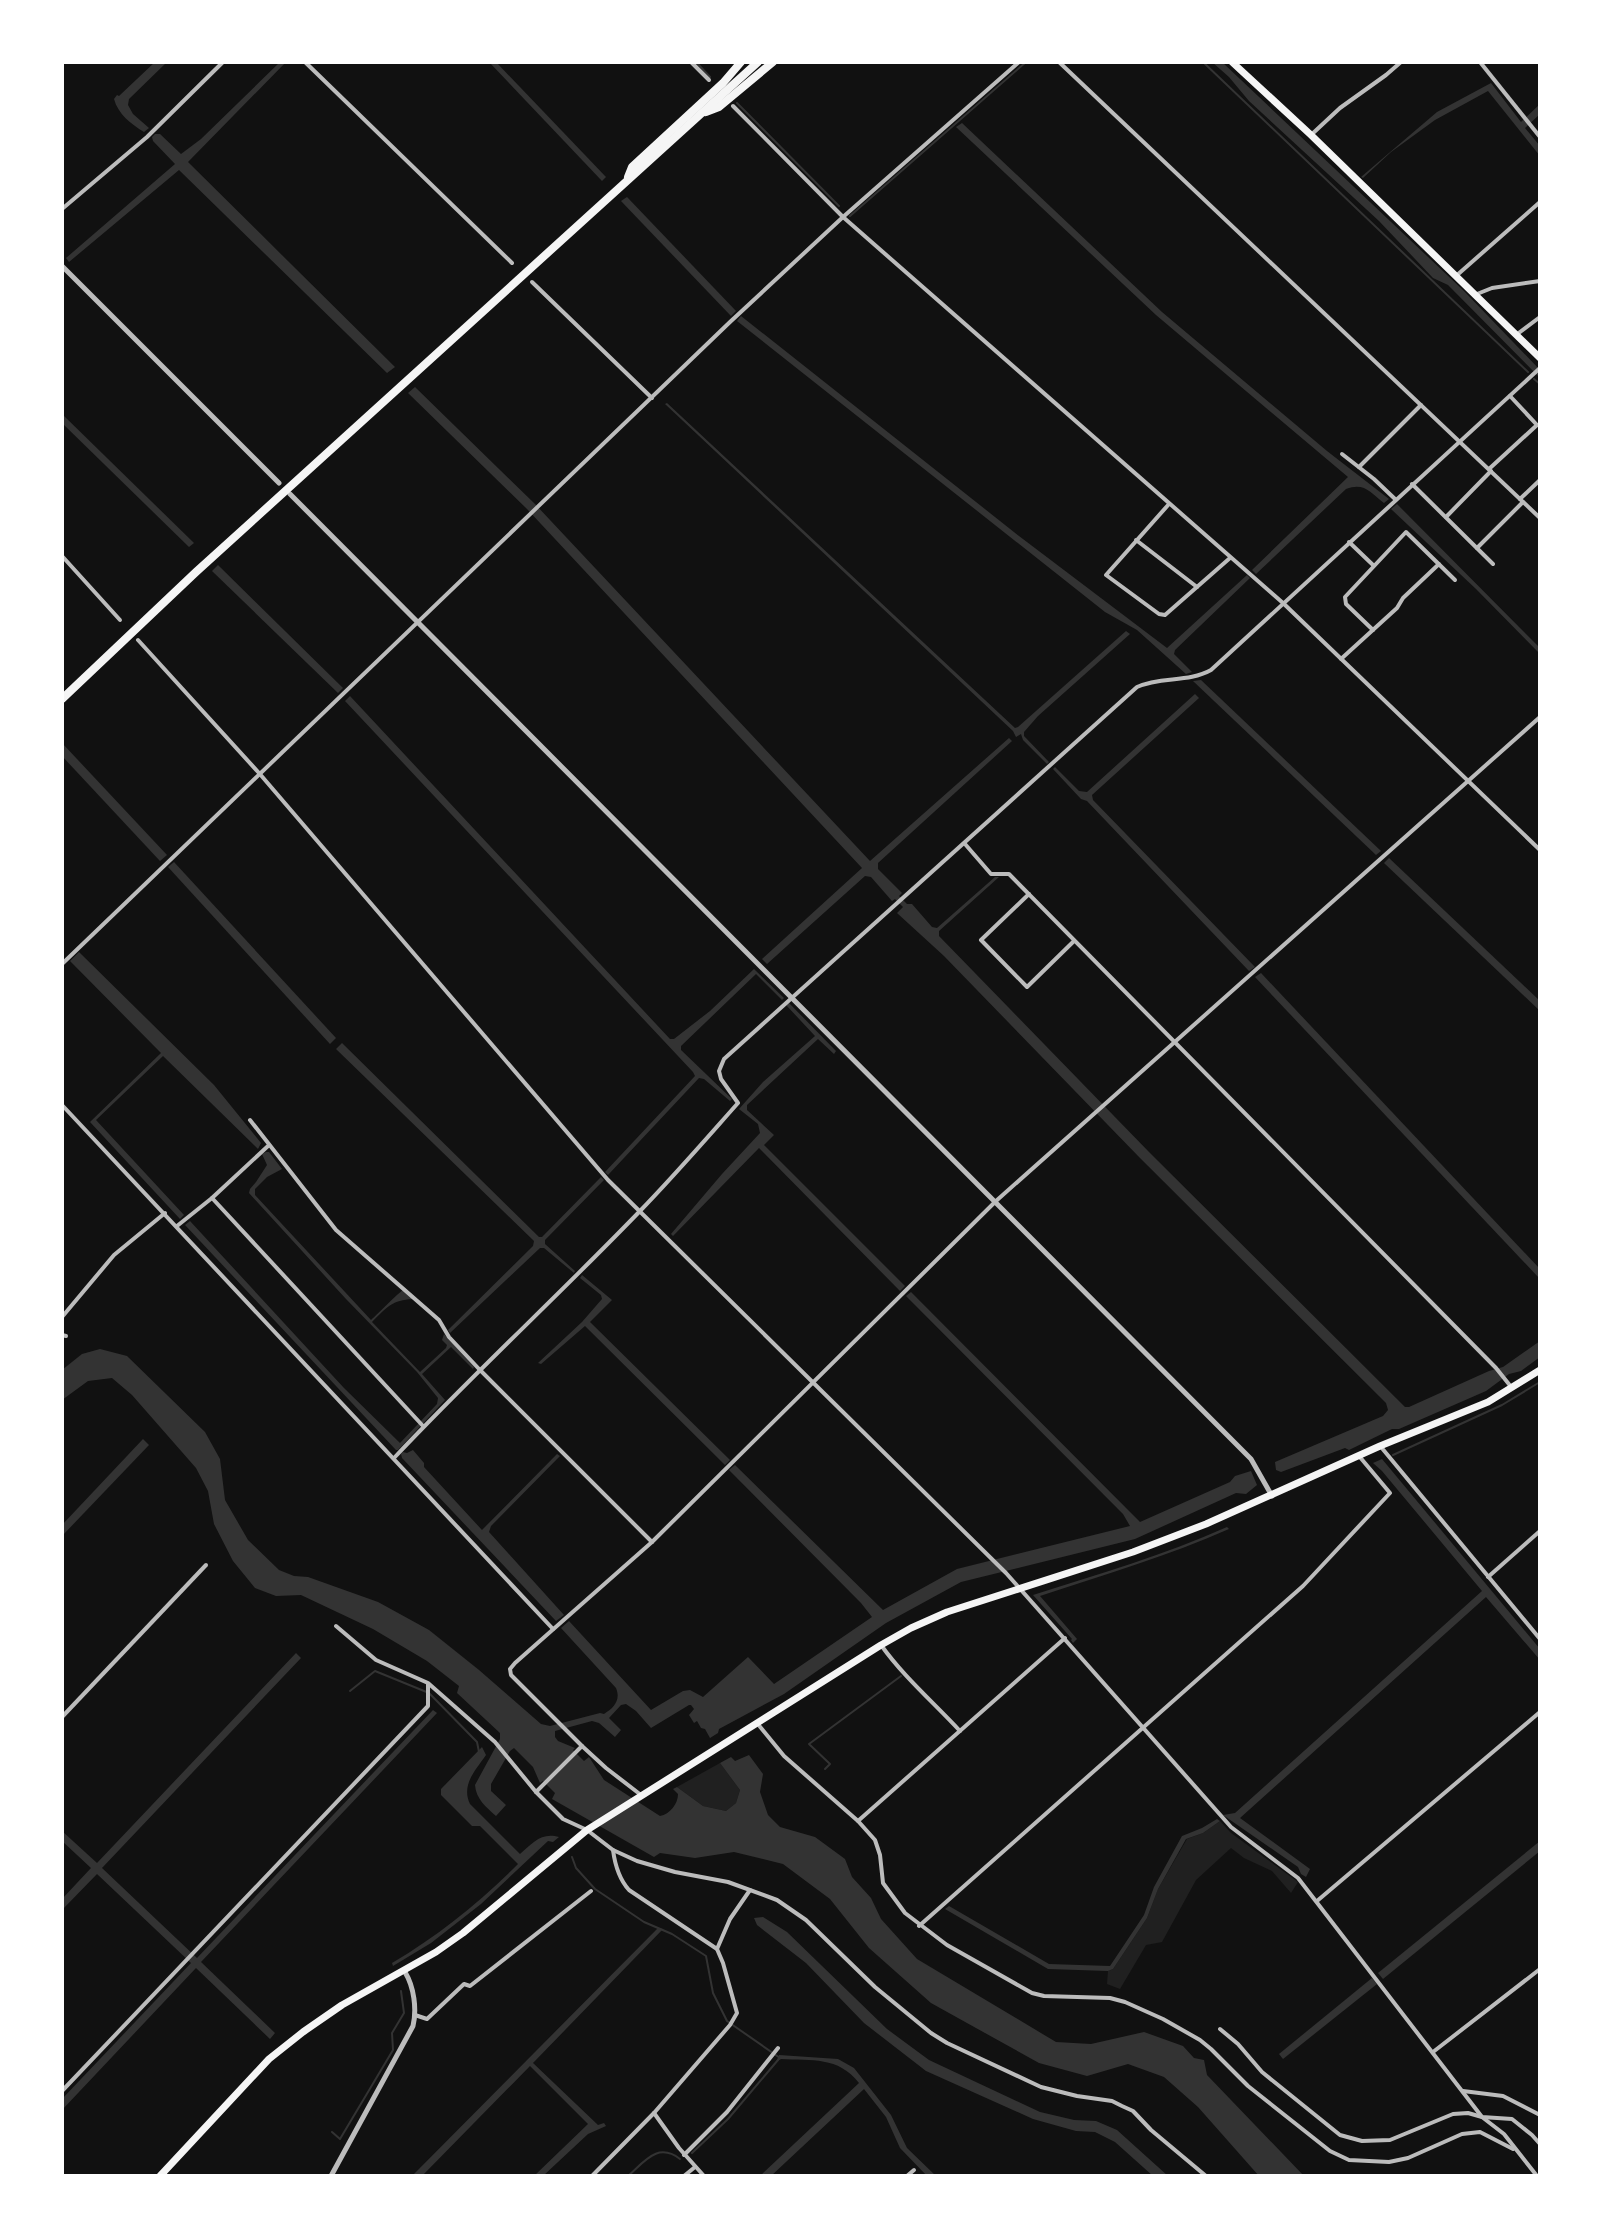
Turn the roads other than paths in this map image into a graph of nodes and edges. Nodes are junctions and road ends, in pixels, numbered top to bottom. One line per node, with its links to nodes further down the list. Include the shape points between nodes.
1 (223, 62): 19 (street, via 147,137)
2 (305, 62): 21 (street)
3 (691, 62): 12 (street)
4 (741, 62): 17 (highway, via 632,167)
5 (758, 62): 14 (highway)
6 (773, 62): 14 (highway, via 719,107)
7 (1019, 62): 20 (street)
8 (1059, 62): 33 (street)
9 (1232, 62): 15 (main road)
10 (1401, 62): 15 (street)
11 (1480, 62): 16 (street)
12 (709, 80)
13 (733, 106): 20 (street)
14 (699, 114): 17 (highway)
15 (1311, 135): 23 (main road)
16 (1540, 137)
17 (626, 181): 63 (highway)
18 (1540, 202): 23 (street)
19 (62, 209)
20 (843, 217): 32 (street); 44 (street)
21 (512, 263)
22 (62, 266): 39 (street)
23 (1456, 276): 26 (main road)
24 (1540, 281): 26 (street)
25 (532, 282): 32 (street)
26 (1477, 294): 28 (main road)
27 (1540, 317): 28 (street)
28 (1516, 335): 29 (main road)
29 (1540, 358)
30 (1540, 368): 31 (street)
31 (1510, 396): 34 (street); 37 (street, via 1537,425)
32 (652, 398): 59 (street)
33 (1421, 405): 34 (street); 36 (street)
34 (1460, 441): 37 (street); 40 (street)
35 (1342, 454): 36 (street)
36 (1359, 467): 42 (street)
37 (1490, 470): 43 (street); 45 (street)
38 (1540, 480): 43 (street)
39 (279, 483)
40 (1412, 484): 42 (street); 45 (street)
41 (290, 494): 59 (street)
42 (1395, 500): 48 (street)
43 (1521, 500): 46 (street); 49 (street)
44 (1169, 504): 47 (street); 51 (street)
45 (1446, 517): 49 (street)
46 (1540, 518)
47 (1136, 540): 56 (street); 56 (street, via 1106,575 1165,615)
48 (1349, 542): 54 (street); 57 (street)
49 (1477, 548): 53 (street)
50 (62, 556): 58 (street)
51 (1230, 558): 56 (street); 57 (street)
52 (1439, 564): 54 (street, via 1406,532); 55 (street); 60 (street)
53 (1493, 564)
54 (1373, 565): 60 (street, via 1345,597)
55 (1455, 580)
56 (1197, 587)
57 (1283, 603): 62 (street); 67 (street, via 1211,670 1137,687)
58 (120, 620)
59 (418, 622): 65 (street); 72 (street)
60 (1373, 630): 62 (street)
61 (138, 640): 65 (street)
62 (1341, 659): 66 (street)
63 (62, 699)
64 (1540, 717): 66 (street)
65 (259, 773): 71 (street); 79 (street, via 596,1166)
66 (1468, 781): 68 (street); 73 (street)
67 (965, 844): 69 (street, via 991,874 1009,874); 72 (street)
68 (1540, 850)
69 (1029, 894): 70 (street); 70 (street, via 981,940 1027,987)
70 (1074, 941): 73 (street)
71 (62, 964)
72 (792, 996): 78 (street); 79 (street, via 720,1064 721,1079 738,1103)
73 (1174, 1042): 78 (street); 86 (street)
74 (62, 1105): 80 (street)
75 (250, 1120): 76 (street)
76 (268, 1146): 77 (street); 83 (street, via 336,1230 439,1320)
77 (212, 1198): 81 (street); 87 (street)
78 (996, 1201): 85 (street); 91 (street, via 1251,1459)
79 (640, 1210): 83 (street); 85 (street)
80 (165, 1213): 81 (street); 82 (street, via 114,1255)
81 (177, 1226): 90 (street)
82 (62, 1317)
83 (479, 1369): 87 (street); 93 (street)
84 (1540, 1370): 86 (main road)
85 (814, 1381): 93 (street); 96 (street)
86 (1512, 1388): 88 (main road)
87 (423, 1426): 90 (street)
88 (1380, 1446): 89 (main road); 95 (street)
89 (1359, 1456): 91 (main road); 106 (street, via 1390,1493 1303,1586)
90 (394, 1458): 98 (street)
91 (1272, 1496): 96 (main road, via 1133,1552)
92 (1540, 1531): 95 (street)
93 (652, 1542): 98 (street)
94 (206, 1565): 104 (street)
95 (1488, 1577): 100 (street)
96 (1020, 1587): 99 (street); 101 (main road, via 947,1612)
97 (336, 1626): 102 (street, via 376,1660)
98 (553, 1629): 108 (street, via 510,1669 511,1675)
99 (1065, 1638): 106 (street); 107 (street)
100 (1540, 1639)
101 (881, 1645): 105 (main road); 107 (street)
102 (428, 1683): 109 (street, via 495,1742); 125 (street, via 428,1706)
103 (1540, 1712): 116 (street)
104 (62, 1717)
105 (757, 1723): 110 (main road); 111 (street, via 784,1756)
106 (1143, 1727): 116 (street, via 1231,1827 1298,1878); 117 (street)
107 (960, 1731): 111 (street)
108 (582, 1746): 109 (street); 110 (street)
109 (536, 1792): 112 (street, via 563,1819)
110 (641, 1795): 112 (main road)
111 (858, 1821): 117 (street, via 875,1840 883,1883)
112 (587, 1830): 113 (street); 120 (main road, via 463,1933)
113 (613, 1850): 114 (street, via 658,1868); 118 (street, via 629,1890)
114 (750, 1890): 118 (street); 141 (street, via 793,1909 931,2033 1041,2087 1112,2101 1133,2111)
115 (591, 1891): 121 (street, via 470,1986 464,1984 427,2019)
116 (1317, 1901): 124 (street)
117 (919, 1926): 131 (street, via 1032,1993 1110,1998 1163,2019 1200,2040 1259,2096 1349,2160 1408,2158 1462,2134 1480,2132)
118 (717, 1949): 127 (street, via 737,2013)
119 (1540, 1969): 124 (street)
120 (405, 1972): 121 (street); 135 (main road, via 342,2005 269,2059)
121 (415, 2015): 136 (street, via 407,2039)
122 (1220, 2029): 129 (street, via 1262,2072 1340,2135 1390,2140 1453,2114)
123 (778, 2048): 132 (street)
124 (1433, 2052): 126 (street)
125 (62, 2091)
126 (1463, 2091): 128 (street, via 1503,2096); 129 (street)
127 (654, 2113): 132 (street); 137 (street)
128 (1540, 2115)
129 (1482, 2117): 130 (street, via 1512,2119); 131 (street)
130 (1540, 2144)
131 (1516, 2150): 142 (street)
132 (684, 2155): 133 (street)
133 (695, 2167): 138 (street); 139 (street)
134 (914, 2170): 140 (street)
135 (160, 2176)
136 (331, 2176)
137 (592, 2176)
138 (684, 2176)
139 (704, 2176)
140 (907, 2176)
141 (1206, 2176)
142 (1537, 2176)

